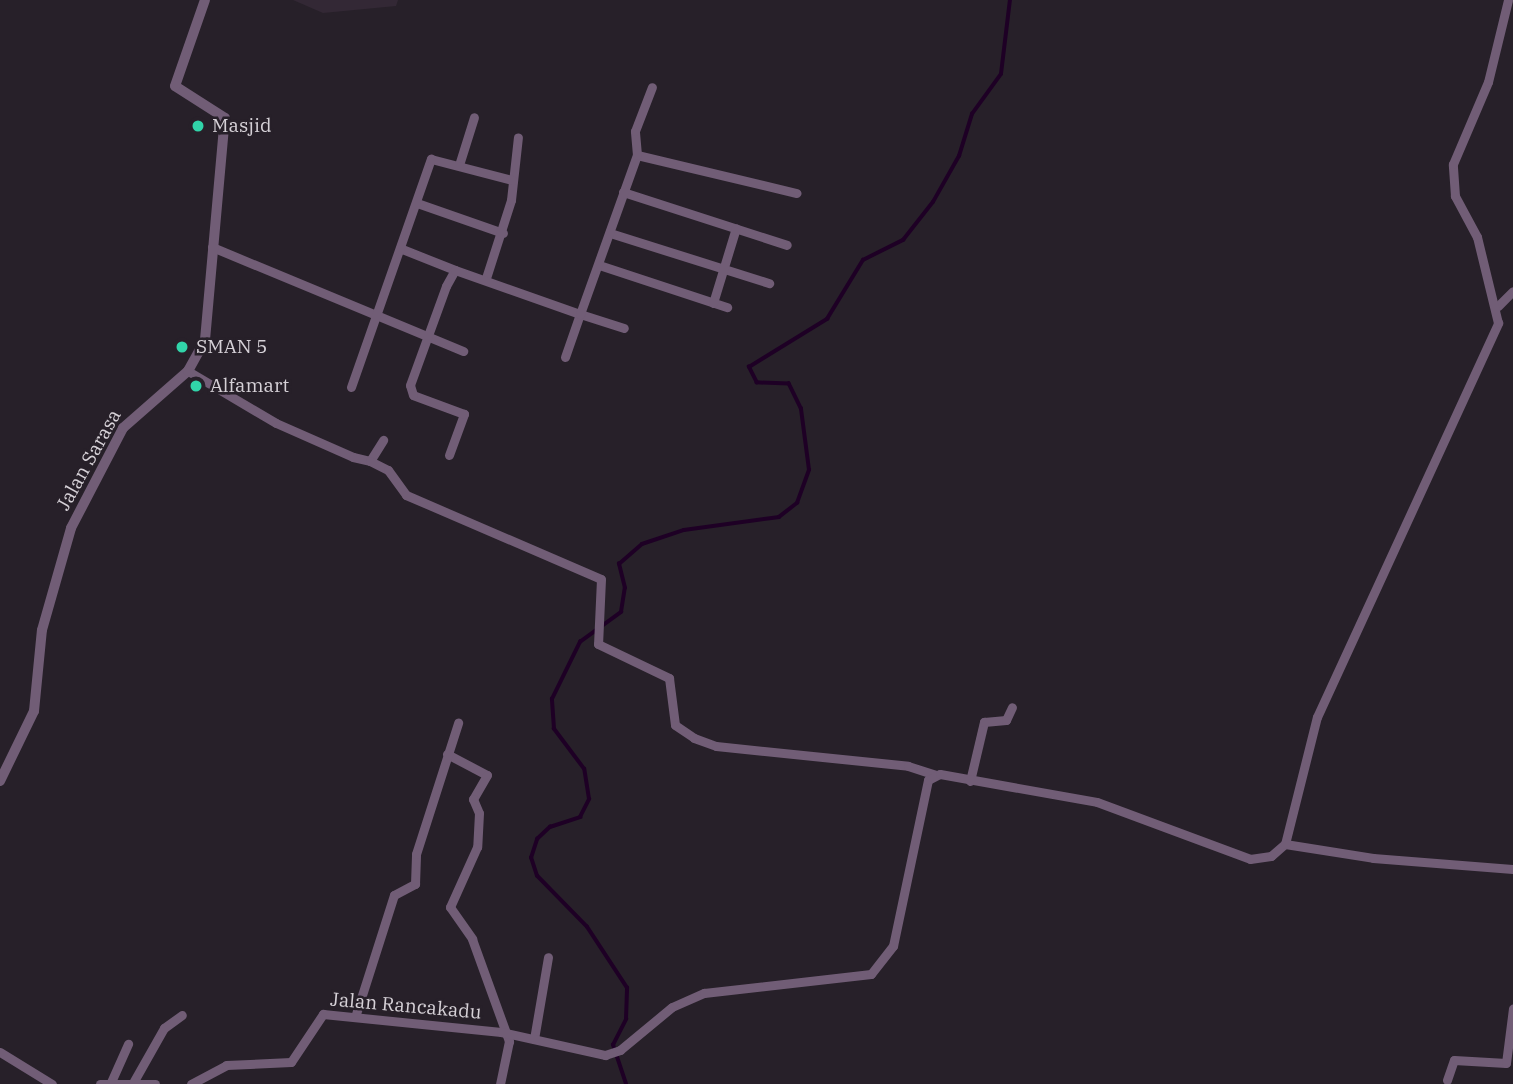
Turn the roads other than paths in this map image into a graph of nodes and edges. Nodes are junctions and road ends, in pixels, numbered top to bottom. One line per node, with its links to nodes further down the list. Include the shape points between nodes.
1 (205, 0): 16 (street, Jalan Sarasa, via 175,86 225,118)
2 (1508, 0): 25 (street, via 1488,82 1453,164 1455,196 1477,237)
3 (652, 88): 6 (street, via 635,131)
4 (474, 117): 7 (street)
5 (518, 137): 8 (street)
6 (636, 155): 9 (street); 10 (street)
7 (459, 165): 8 (street); 11 (street, via 430,159)
8 (512, 180): 13 (street)
9 (623, 192): 12 (street); 14 (street)
10 (797, 193)
11 (416, 204): 13 (street); 17 (street)
12 (736, 228): 15 (street); 19 (street)
13 (503, 233): 21 (street)
14 (610, 233): 18 (street); 19 (street)
15 (787, 245)
16 (212, 247): 28 (street); 33 (street, Jalan Sarasa, via 206,333)
17 (402, 249): 20 (street); 28 (street)
18 (599, 265): 24 (street); 27 (street)
19 (723, 267): 22 (street); 24 (street)
20 (455, 270): 21 (street); 30 (street)
21 (486, 278): 27 (street)
22 (769, 283)
23 (1513, 291): 25 (street)
24 (713, 303): 26 (street)
25 (1497, 306): 44 (street, via 1498,323 1317,717)
26 (727, 307)
27 (580, 314): 29 (street); 32 (street)
28 (378, 317): 30 (street); 34 (street)
29 (624, 328)
30 (424, 337): 31 (street); 36 (street, via 410,390 464,414)
31 (463, 351)
32 (565, 357)
33 (188, 371): 37 (street, via 276,423); 42 (street, Jalan Sarasa, via 123,428 71,528 42,630 34,710)
34 (351, 387)
35 (383, 440): 37 (street)
36 (449, 455)
37 (370, 461): 41 (street, via 388,470 406,495 601,579 598,644 669,678 675,724 694,738 716,747 908,766)
38 (1012, 707): 43 (street, via 1006,720 984,722)
39 (458, 723): 40 (street)
40 (447, 754): 49 (street, via 416,854 415,884 394,895); 50 (street, via 487,775 473,799 477,847 450,907 472,939)
41 (934, 775): 43 (street); 51 (street, Jalan Rancakadu, via 899,931 878,970 833,982 704,993 672,1007 620,1051 605,1055)
42 (0, 780)
43 (970, 781): 44 (street, via 1097,802 1250,859 1266,859)
44 (1285, 844): 45 (street, via 1373,858)
45 (1513, 869)
46 (548, 957): 51 (street)
47 (1513, 1008): 54 (street, via 1506,1063 1455,1060)
48 (182, 1015): 55 (street, via 164,1028)
49 (355, 1017): 50 (street, Jalan Rancakadu); 60 (street, Jalan Rancakadu, via 323,1014 291,1062 226,1065)
50 (501, 1032): 51 (street, Jalan Rancakadu); 61 (street, via 509,1048)
51 (534, 1039)
52 (128, 1044): 56 (street)
53 (0, 1052): 57 (street)
54 (1447, 1080)
55 (134, 1081): 56 (street); 59 (street)
56 (111, 1082): 58 (street)
57 (52, 1084)
58 (100, 1084)
59 (155, 1084)
60 (191, 1084)
61 (500, 1084)

